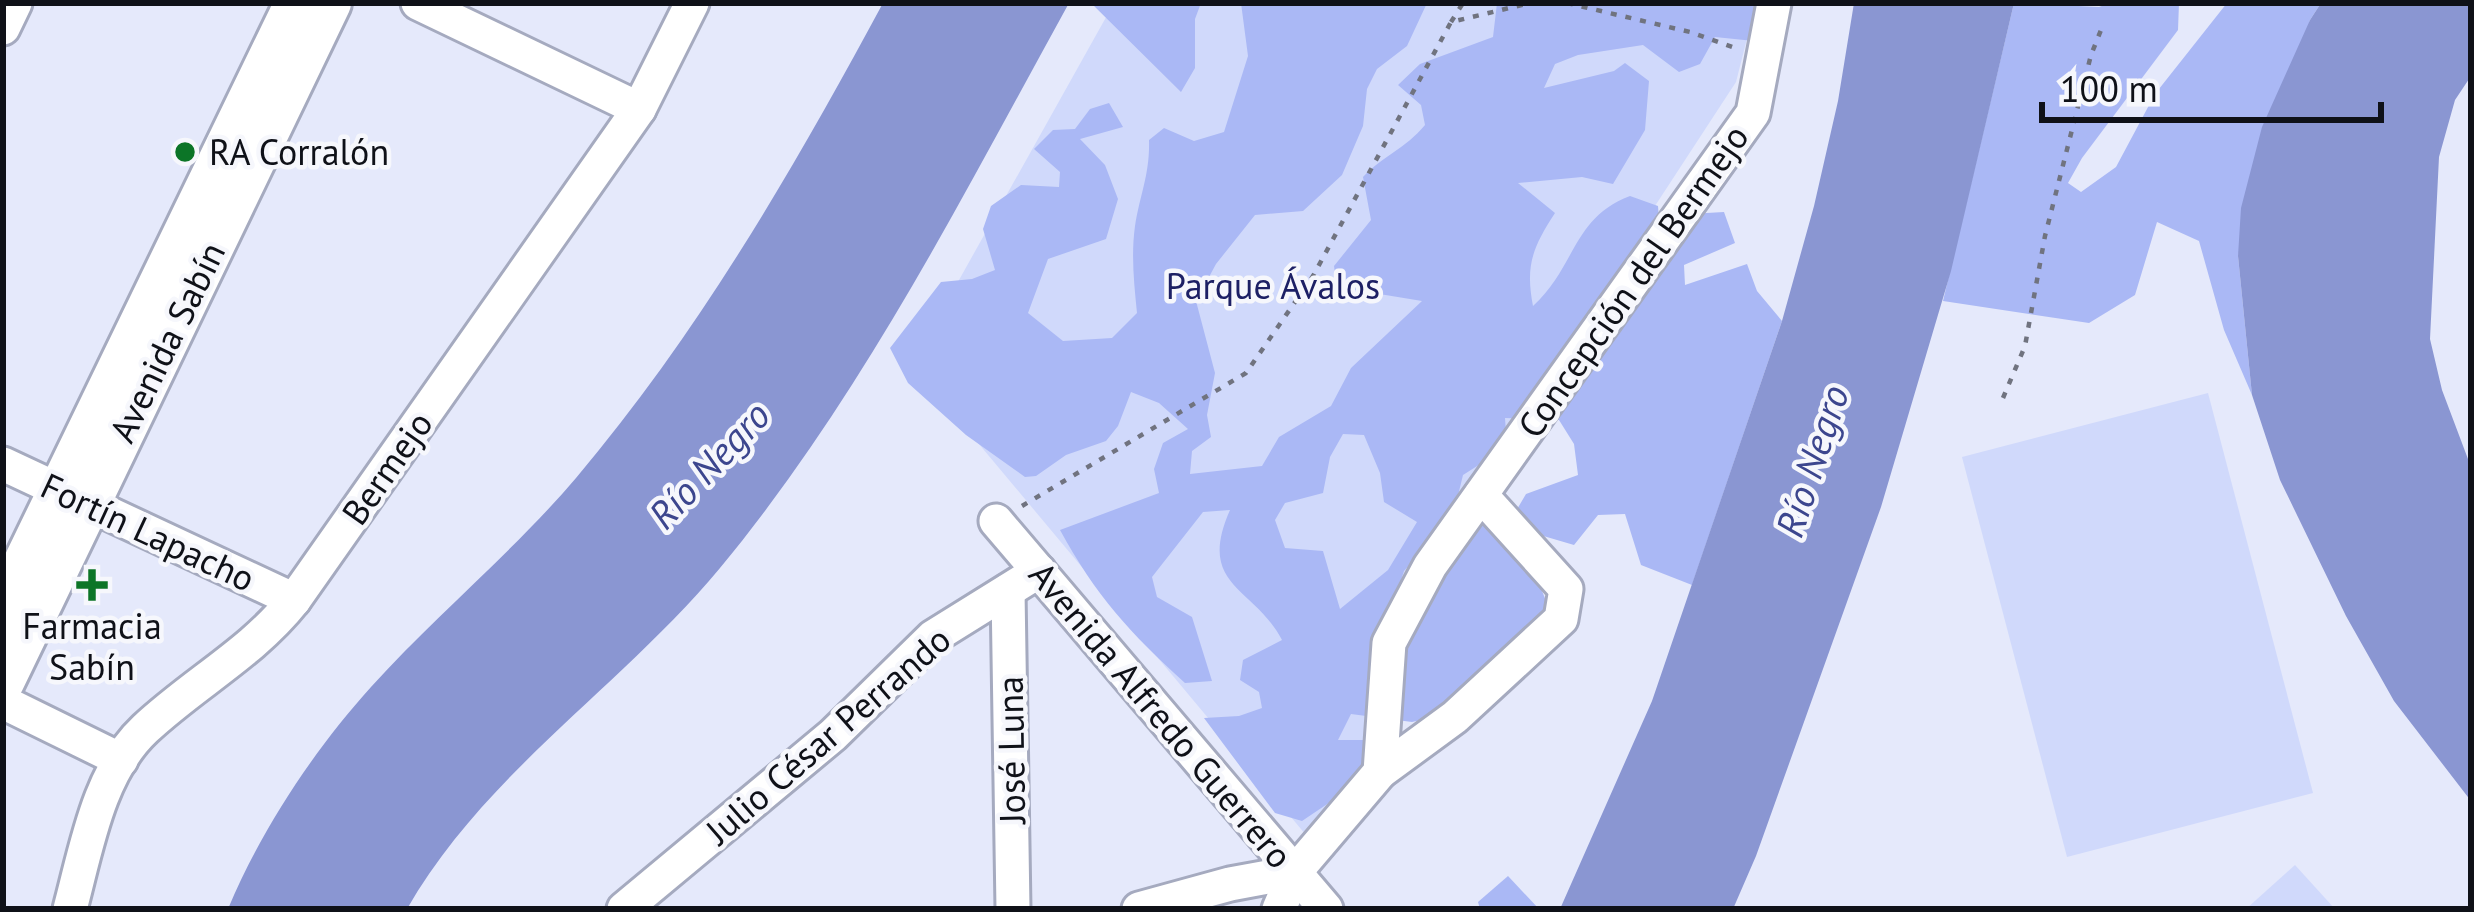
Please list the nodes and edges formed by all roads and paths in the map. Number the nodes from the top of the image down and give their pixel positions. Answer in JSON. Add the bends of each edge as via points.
{"nodes":[{"id":1,"x":15,"y":3,"type":"edge"},
{"id":2,"x":296,"y":3,"type":"edge"},
{"id":3,"x":330,"y":3,"type":"edge"},
{"id":4,"x":418,"y":3,"type":"edge"},
{"id":5,"x":692,"y":3,"type":"edge"},
{"id":6,"x":1463,"y":3,"type":"edge"},
{"id":7,"x":1530,"y":3,"type":"edge"},
{"id":8,"x":1567,"y":3,"type":"edge"},
{"id":9,"x":1774,"y":3,"type":"edge"},
{"id":10,"x":1800,"y":3,"type":"edge"},
{"id":11,"x":1451,"y":22,"type":"junction"},
{"id":12,"x":3,"y":28,"type":"edge"},
{"id":13,"x":2101,"y":30,"type":"dead end"},
{"id":14,"x":1766,"y":58,"type":"junction"},
{"id":15,"x":640,"y":109,"type":"junction"},
{"id":16,"x":2002,"y":398,"type":"dead end"},
{"id":17,"x":3,"y":464,"type":"edge"},
{"id":18,"x":1481,"y":495,"type":"junction"},
{"id":19,"x":74,"y":496,"type":"junction"},
{"id":20,"x":997,"y":521,"type":"joint"},
{"id":21,"x":1039,"y":572,"type":"junction"},
{"id":22,"x":1008,"y":591,"type":"junction"},
{"id":23,"x":293,"y":600,"type":"junction"},
{"id":24,"x":3,"y":607,"type":"edge"},
{"id":25,"x":3,"y":682,"type":"edge"},
{"id":26,"x":3,"y":702,"type":"edge"},
{"id":27,"x":121,"y":760,"type":"junction"},
{"id":28,"x":1380,"y":772,"type":"junction"},
{"id":29,"x":1295,"y":872,"type":"junction"},
{"id":30,"x":70,"y":909,"type":"edge"},
{"id":31,"x":624,"y":909,"type":"edge"},
{"id":32,"x":1013,"y":909,"type":"edge"},
{"id":33,"x":1139,"y":909,"type":"edge"},
{"id":34,"x":1279,"y":909,"type":"edge"},
{"id":35,"x":1326,"y":909,"type":"edge"}],
"edges":[{"from":1,"to":12,"type":"street"},
{"from":2,"to":19,"type":"main road","name":"Avenida Sabín"},
{"from":3,"to":19,"type":"main road","name":"Avenida Sabín"},
{"from":4,"to":15,"type":"street"},
{"from":5,"to":15,"type":"street","name":"Bermejo"},
{"from":6,"to":11,"type":"path"},
{"from":7,"to":11,"type":"path"},
{"from":8,"to":14,"type":"path"},
{"from":9,"to":14,"type":"street","name":"Concepción del Bermejo"},
{"from":10,"to":14,"type":"street","name":"Concepción del Bermejo"},
{"from":11,"to":20,"type":"path","via":[[1313,276],[1246,373]]},
{"from":13,"to":16,"type":"path","via":[[2044,236],[2025,346]]},
{"from":14,"to":18,"type":"street","name":"Concepción del Bermejo","via":[[1753,113]]},
{"from":15,"to":23,"type":"street","name":"Bermejo"},
{"from":17,"to":19,"type":"street","name":"Fortín Lapacho"},
{"from":18,"to":28,"type":"street","name":"Concepción del Bermejo","via":[[1430,566],[1389,644]]},
{"from":18,"to":28,"type":"street","via":[[1566,589],[1561,619],[1455,717]]},
{"from":19,"to":23,"type":"street","name":"Fortín Lapacho"},
{"from":19,"to":24,"type":"main road","name":"Avenida Sabín"},
{"from":19,"to":25,"type":"main road","name":"Avenida Sabín"},
{"from":20,"to":21,"type":"street","name":"Avenida Alfredo Guerrero"},
{"from":21,"to":22,"type":"street","name":"Julio César Perrando"},
{"from":21,"to":29,"type":"street","name":"Avenida Alfredo Guerrero"},
{"from":22,"to":31,"type":"street","name":"Julio César Perrando","via":[[933,637],[833,735]]},
{"from":22,"to":32,"type":"street","name":"José Luna"},
{"from":23,"to":27,"type":"street","name":"Bermejo","via":[[267,634],[143,731]]},
{"from":26,"to":27,"type":"street"},
{"from":27,"to":30,"type":"street","name":"Bermejo"},
{"from":28,"to":29,"type":"street"},
{"from":29,"to":33,"type":"street"},
{"from":29,"to":34,"type":"street"},
{"from":29,"to":35,"type":"street","name":"Avenida Alfredo Guerrero"}]}
